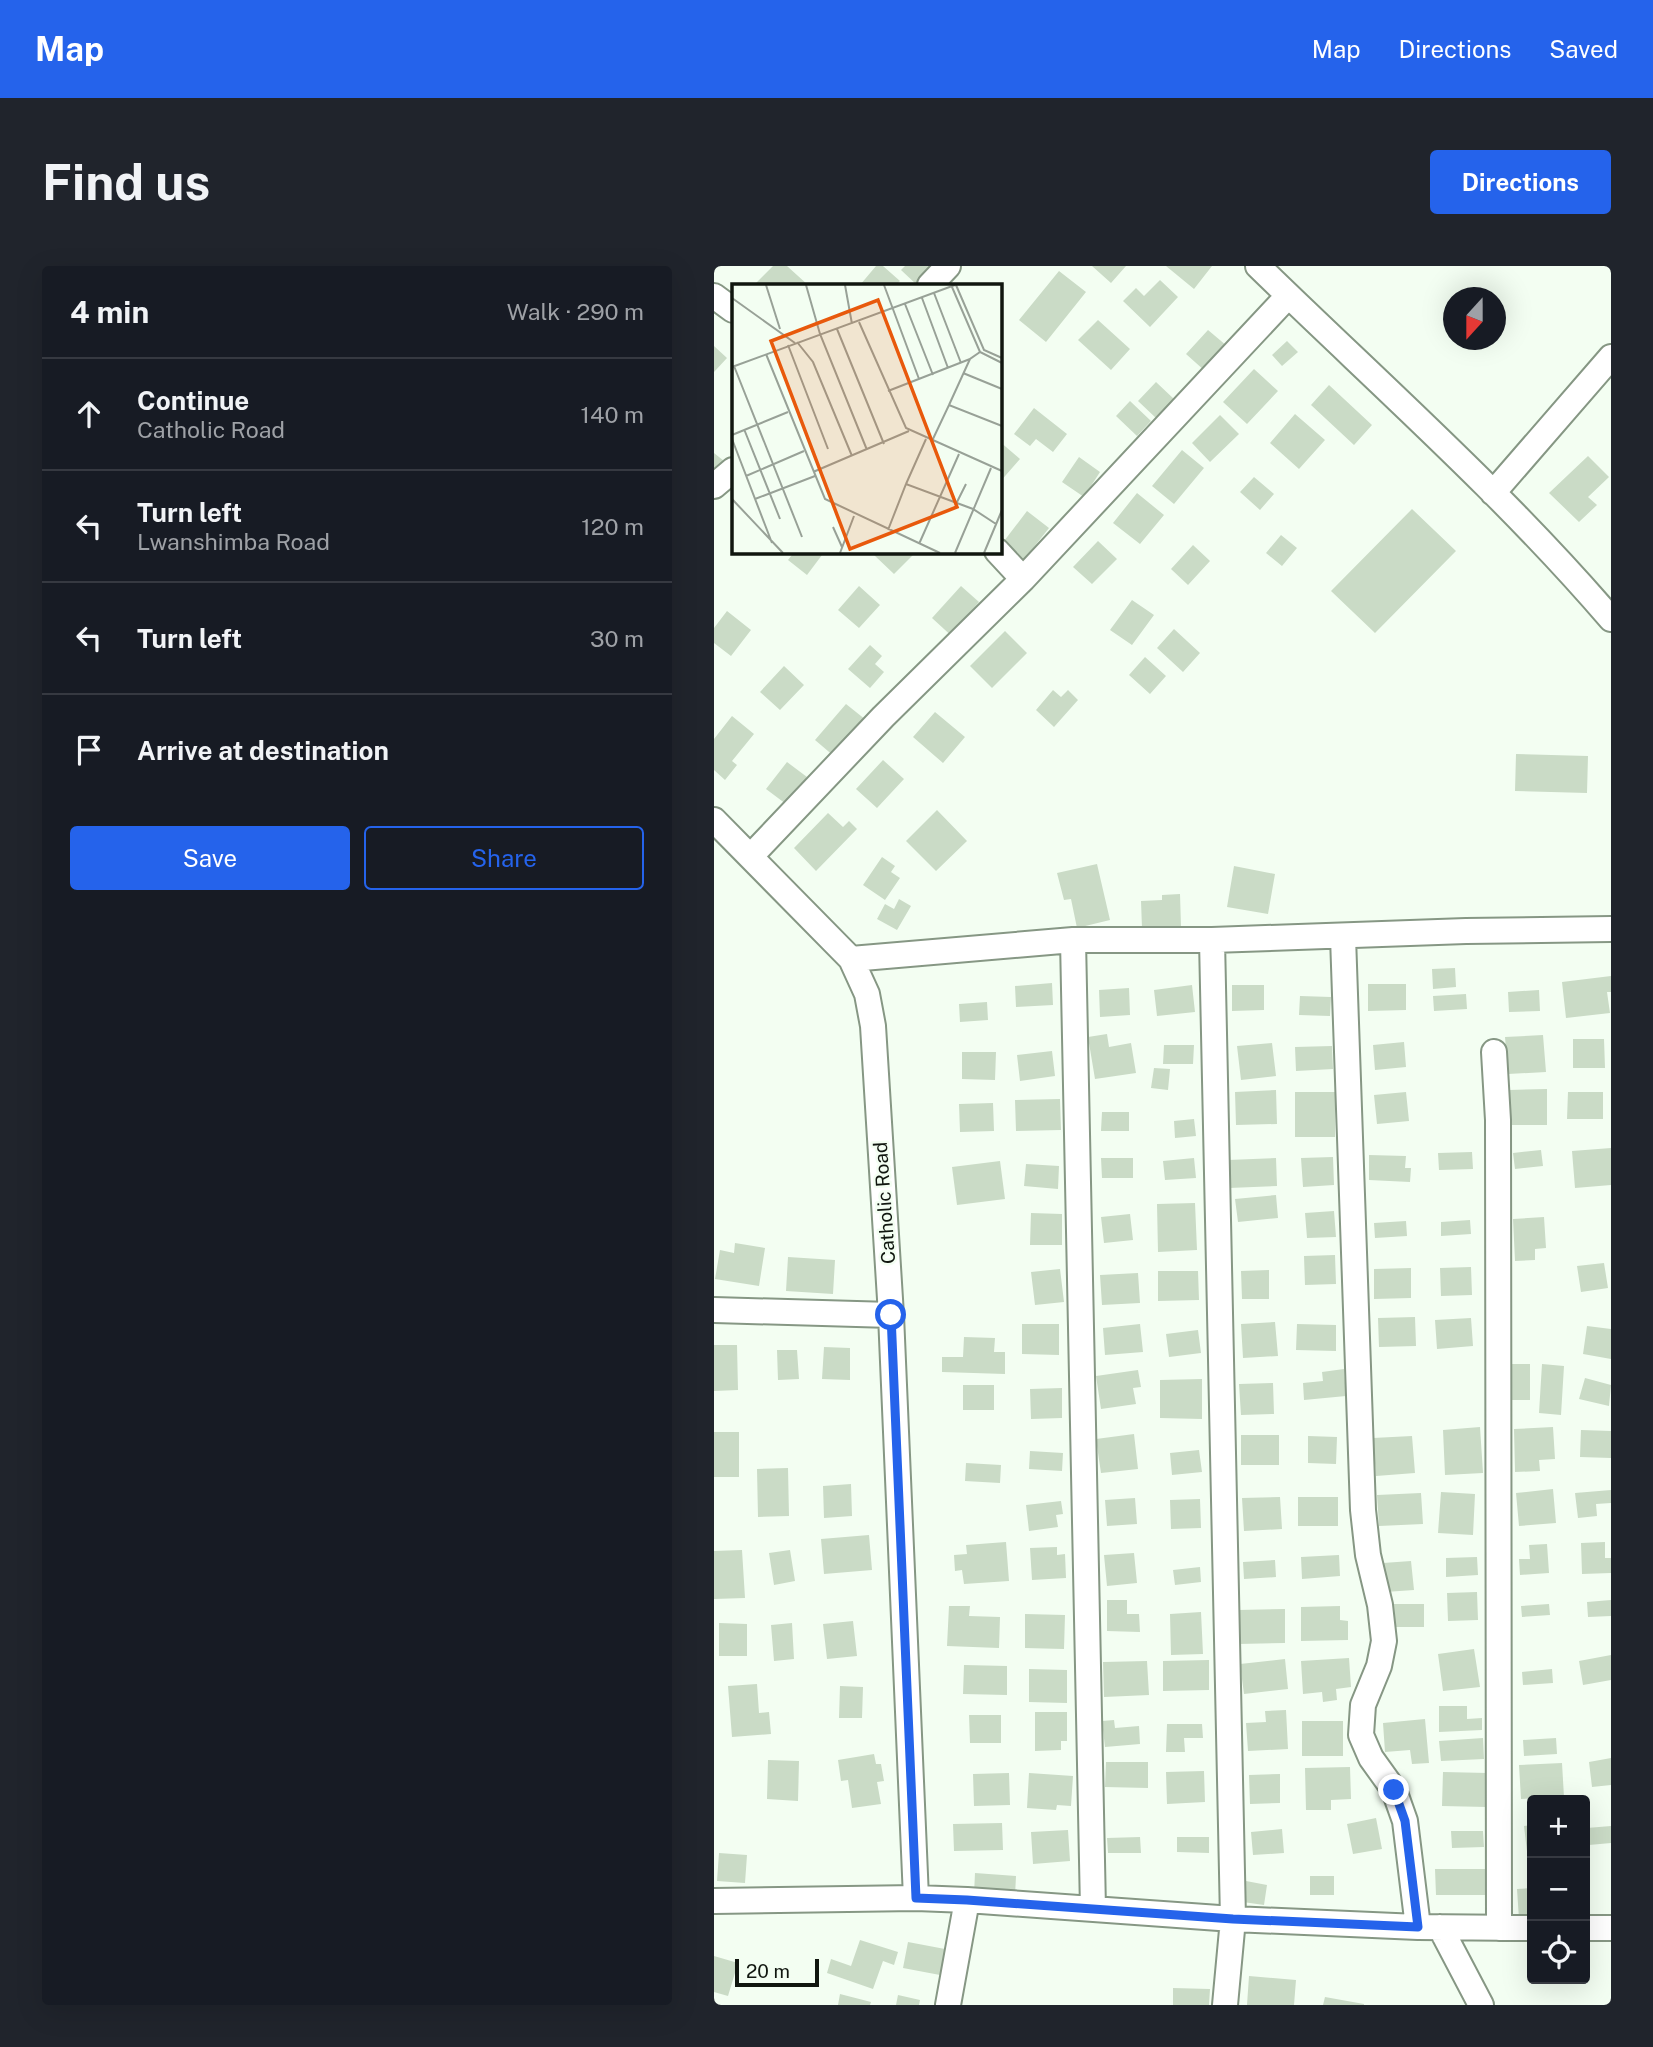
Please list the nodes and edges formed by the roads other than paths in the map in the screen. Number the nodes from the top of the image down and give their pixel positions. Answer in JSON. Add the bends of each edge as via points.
{"nodes":[{"id":1,"x":948,"y":266,"type":"edge"},
{"id":2,"x":1258,"y":266,"type":"edge"},
{"id":3,"x":931,"y":284,"type":"edge"},
{"id":4,"x":714,"y":296,"type":"edge"},
{"id":5,"x":1288,"y":296,"type":"junction"},
{"id":6,"x":732,"y":309,"type":"edge"},
{"id":7,"x":1611,"y":357,"type":"edge"},
{"id":8,"x":732,"y":471,"type":"edge"},
{"id":9,"x":714,"y":486,"type":"edge"},
{"id":10,"x":1493,"y":493,"type":"junction"},
{"id":11,"x":999,"y":553,"type":"edge"},
{"id":12,"x":1023,"y":579,"type":"junction"},
{"id":13,"x":1611,"y":620,"type":"edge"},
{"id":14,"x":714,"y":821,"type":"edge"},
{"id":15,"x":751,"y":856,"type":"junction"},
{"id":16,"x":1611,"y":929,"type":"edge"},
{"id":17,"x":1343,"y":937,"type":"junction"},
{"id":18,"x":1073,"y":940,"type":"junction"},
{"id":19,"x":1212,"y":940,"type":"junction"},
{"id":20,"x":851,"y":959,"type":"junction"},
{"id":21,"x":1494,"y":1052,"type":"dead end"},
{"id":22,"x":714,"y":1310,"type":"edge"},
{"id":23,"x":891,"y":1315,"type":"junction"},
{"id":24,"x":916,"y":1898,"type":"junction"},
{"id":25,"x":967,"y":1900,"type":"junction"},
{"id":26,"x":714,"y":1901,"type":"edge"},
{"id":27,"x":1093,"y":1909,"type":"junction"},
{"id":28,"x":1233,"y":1919,"type":"junction"},
{"id":29,"x":1429,"y":1927,"type":"junction"},
{"id":30,"x":1499,"y":1928,"type":"junction"},
{"id":31,"x":1527,"y":1928,"type":"edge"},
{"id":32,"x":1590,"y":1928,"type":"edge"},
{"id":33,"x":1611,"y":1928,"type":"edge"},
{"id":34,"x":948,"y":2005,"type":"edge"},
{"id":35,"x":1225,"y":2005,"type":"edge"},
{"id":36,"x":1481,"y":2005,"type":"edge"}],
"edges":[{"from":1,"to":3,"type":"street"},
{"from":2,"to":5,"type":"street"},
{"from":4,"to":6,"type":"street"},
{"from":5,"to":10,"type":"street"},
{"from":5,"to":12,"type":"street"},
{"from":7,"to":10,"type":"street"},
{"from":8,"to":9,"type":"street"},
{"from":10,"to":13,"type":"street"},
{"from":11,"to":12,"type":"street"},
{"from":12,"to":15,"type":"street","via":[[883,716]]},
{"from":14,"to":15,"type":"street","name":"Catholic Road"},
{"from":15,"to":20,"type":"street","name":"Catholic Road"},
{"from":16,"to":17,"type":"street"},
{"from":17,"to":19,"type":"street"},
{"from":17,"to":29,"type":"street","via":[[1363,1510],[1384,1641],[1363,1705],[1362,1735],[1371,1758],[1394,1790],[1405,1821]]},
{"from":18,"to":19,"type":"street"},
{"from":18,"to":20,"type":"street"},
{"from":18,"to":27,"type":"street"},
{"from":19,"to":28,"type":"street"},
{"from":20,"to":23,"type":"street","name":"Catholic Road","via":[[867,994],[873,1026]]},
{"from":21,"to":30,"type":"street","via":[[1498,1120]]},
{"from":22,"to":23,"type":"street"},
{"from":23,"to":24,"type":"street","name":"Catholic Road"},
{"from":24,"to":25,"type":"street"},
{"from":24,"to":26,"type":"street"},
{"from":25,"to":27,"type":"street"},
{"from":25,"to":34,"type":"street"},
{"from":27,"to":28,"type":"street"},
{"from":28,"to":29,"type":"street"},
{"from":28,"to":35,"type":"street"},
{"from":29,"to":30,"type":"street"},
{"from":29,"to":36,"type":"street"},
{"from":30,"to":31,"type":"street"},
{"from":32,"to":33,"type":"street"}]}
